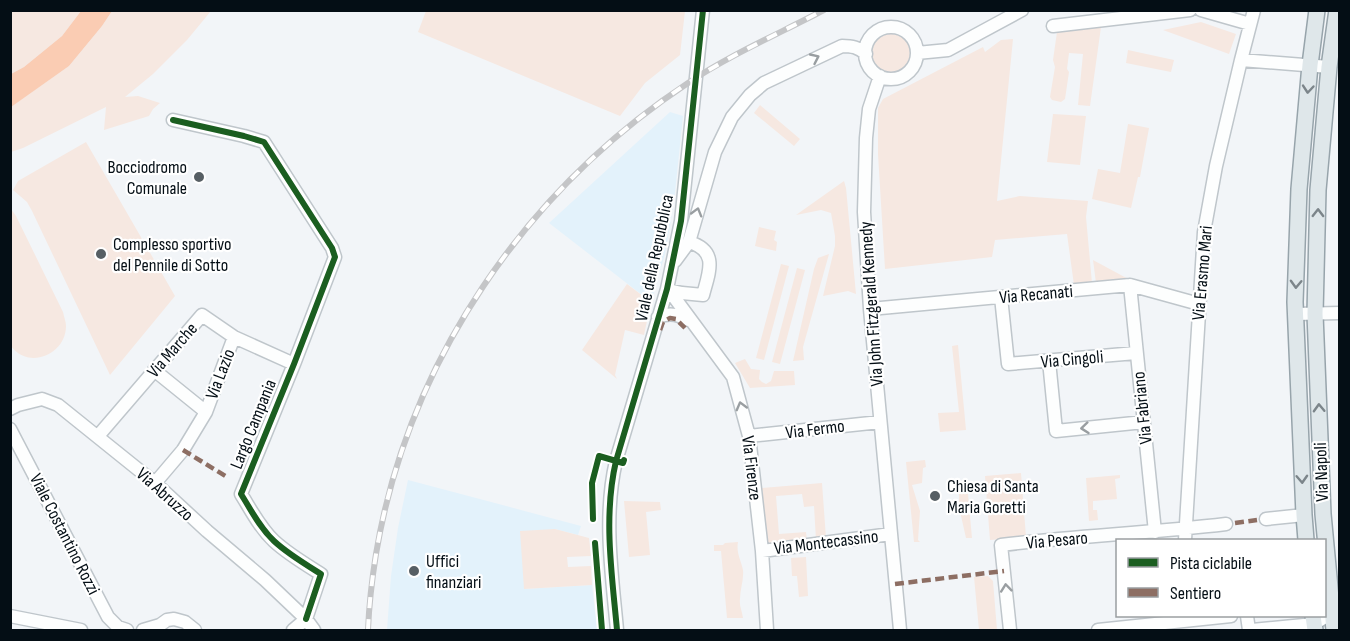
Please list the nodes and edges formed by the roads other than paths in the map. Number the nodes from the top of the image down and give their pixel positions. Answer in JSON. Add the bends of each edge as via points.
{"nodes":[{"id":1,"x":704,"y":10,"type":"edge"},
{"id":2,"x":1022,"y":10,"type":"edge"},
{"id":3,"x":1190,"y":10,"type":"edge"},
{"id":4,"x":1201,"y":10,"type":"edge"},
{"id":5,"x":1254,"y":10,"type":"edge"},
{"id":6,"x":1317,"y":10,"type":"edge"},
{"id":7,"x":1337,"y":10,"type":"edge"},
{"id":8,"x":1250,"y":24,"type":"junction"},
{"id":9,"x":1053,"y":26,"type":"dead end"},
{"id":10,"x":917,"y":53,"type":"junction"},
{"id":11,"x":866,"y":54,"type":"junction"},
{"id":12,"x":1240,"y":60,"type":"junction"},
{"id":13,"x":1310,"y":65,"type":"junction"},
{"id":14,"x":1329,"y":67,"type":"junction"},
{"id":15,"x":880,"y":76,"type":"junction"},
{"id":16,"x":173,"y":120,"type":"dead end"},
{"id":17,"x":689,"y":242,"type":"junction"},
{"id":18,"x":672,"y":264,"type":"junction"},
{"id":19,"x":1130,"y":285,"type":"junction"},
{"id":20,"x":667,"y":289,"type":"junction"},
{"id":21,"x":703,"y":295,"type":"junction"},
{"id":22,"x":1001,"y":297,"type":"junction"},
{"id":23,"x":1199,"y":304,"type":"junction"},
{"id":24,"x":689,"y":307,"type":"dead end"},
{"id":25,"x":870,"y":309,"type":"junction"},
{"id":26,"x":1340,"y":313,"type":"edge"},
{"id":27,"x":1295,"y":314,"type":"junction"},
{"id":28,"x":1315,"y":314,"type":"junction"},
{"id":29,"x":658,"y":317,"type":"junction"},
{"id":30,"x":691,"y":321,"type":"junction"},
{"id":31,"x":234,"y":337,"type":"junction"},
{"id":32,"x":1136,"y":353,"type":"junction"},
{"id":33,"x":1049,"y":361,"type":"junction"},
{"id":34,"x":294,"y":364,"type":"junction"},
{"id":35,"x":154,"y":370,"type":"junction"},
{"id":36,"x":10,"y":409,"type":"edge"},
{"id":37,"x":206,"y":411,"type":"junction"},
{"id":38,"x":880,"y":422,"type":"junction"},
{"id":39,"x":1143,"y":422,"type":"junction"},
{"id":40,"x":10,"y":429,"type":"edge"},
{"id":41,"x":98,"y":436,"type":"junction"},
{"id":42,"x":749,"y":436,"type":"junction"},
{"id":43,"x":155,"y":483,"type":"junction"},
{"id":44,"x":1304,"y":515,"type":"junction"},
{"id":45,"x":1266,"y":519,"type":"dead end"},
{"id":46,"x":1226,"y":524,"type":"dead end"},
{"id":47,"x":1155,"y":532,"type":"junction"},
{"id":48,"x":891,"y":534,"type":"junction"},
{"id":49,"x":1185,"y":535,"type":"edge"},
{"id":50,"x":1306,"y":539,"type":"edge"},
{"id":51,"x":1325,"y":539,"type":"edge"},
{"id":52,"x":1326,"y":546,"type":"edge"},
{"id":53,"x":762,"y":551,"type":"junction"},
{"id":54,"x":1332,"y":612,"type":"edge"},
{"id":55,"x":10,"y":616,"type":"edge"},
{"id":56,"x":1215,"y":617,"type":"edge"},
{"id":57,"x":306,"y":619,"type":"junction"},
{"id":58,"x":1176,"y":622,"type":"edge"},
{"id":59,"x":1314,"y":623,"type":"edge"},
{"id":60,"x":158,"y":628,"type":"edge"},
{"id":61,"x":193,"y":629,"type":"edge"},
{"id":62,"x":81,"y":630,"type":"edge"},
{"id":63,"x":127,"y":630,"type":"edge"},
{"id":64,"x":143,"y":630,"type":"edge"},
{"id":65,"x":293,"y":630,"type":"edge"},
{"id":66,"x":315,"y":630,"type":"edge"},
{"id":67,"x":617,"y":630,"type":"edge"},
{"id":68,"x":767,"y":630,"type":"edge"},
{"id":69,"x":900,"y":630,"type":"edge"},
{"id":70,"x":1010,"y":630,"type":"edge"},
{"id":71,"x":1098,"y":630,"type":"edge"},
{"id":72,"x":1250,"y":630,"type":"edge"},
{"id":73,"x":1334,"y":630,"type":"edge"}],
"edges":[{"from":1,"to":18,"type":"street","name":"Viale della Repubblica","via":[[681,221]]},
{"from":2,"to":10,"type":"street","via":[[948,50]]},
{"from":3,"to":9,"type":"street"},
{"from":4,"to":8,"type":"street"},
{"from":5,"to":8,"type":"street","name":"Via Erasmo Mari"},
{"from":6,"to":13,"type":"main road","name":"Via Napoli"},
{"from":7,"to":14,"type":"main road","name":"Via Napoli"},
{"from":8,"to":12,"type":"street","name":"Via Erasmo Mari"},
{"from":10,"to":11,"type":"street","via":[[913,38],[894,27],[874,34]]},
{"from":10,"to":15,"type":"street","via":[[913,67],[902,76]]},
{"from":11,"to":15,"type":"street","via":[[868,63]]},
{"from":17,"to":11,"type":"street","one_way":true,"via":[[714,152],[732,117],[750,95],[764,82],[842,46],[860,48]]},
{"from":12,"to":13,"type":"street"},
{"from":12,"to":23,"type":"street","name":"Via Erasmo Mari","via":[[1204,232]]},
{"from":13,"to":14,"type":"street"},
{"from":13,"to":27,"type":"main road","name":"Via Napoli","one_way":true,"via":[[1299,189]]},
{"from":28,"to":14,"type":"main road","name":"Via Napoli","one_way":true,"via":[[1318,190]]},
{"from":15,"to":25,"type":"street","name":"Via John Fitzgerald Kennedy","via":[[869,110],[866,138],[864,212]]},
{"from":16,"to":34,"type":"street","name":"Largo Campania","via":[[264,142],[330,243],[335,257]]},
{"from":17,"to":18,"type":"street"},
{"from":17,"to":21,"type":"street","via":[[704,248],[708,256],[710,272]]},
{"from":18,"to":20,"type":"street","name":"Viale della Repubblica"},
{"from":19,"to":22,"type":"street","name":"Via Recanati"},
{"from":19,"to":23,"type":"street","name":"Via Recanati"},
{"from":19,"to":32,"type":"street","name":"Via Fabriano"},
{"from":20,"to":21,"type":"street"},
{"from":20,"to":29,"type":"street","name":"Viale della Repubblica"},
{"from":20,"to":30,"type":"street","name":"Via Firenze"},
{"from":21,"to":24,"type":"street"},
{"from":22,"to":25,"type":"street","name":"Via Recanati"},
{"from":22,"to":33,"type":"street","name":"Via Cingoli","via":[[1008,364]]},
{"from":23,"to":49,"type":"street","name":"Via Erasmo Mari"},
{"from":25,"to":38,"type":"street","name":"Via John Fitzgerald Kennedy"},
{"from":26,"to":28,"type":"street"},
{"from":27,"to":28,"type":"street"},
{"from":27,"to":44,"type":"main road","name":"Via Napoli","one_way":true},
{"from":51,"to":28,"type":"main road","name":"Via Napoli","one_way":true},
{"from":29,"to":30,"type":"street","via":[[674,314]]},
{"from":29,"to":67,"type":"street","name":"Viale della Repubblica","via":[[610,489],[609,538]]},
{"from":42,"to":30,"type":"street","name":"Via Firenze","one_way":true,"via":[[733,377]]},
{"from":31,"to":34,"type":"street","name":"Via Marche"},
{"from":31,"to":35,"type":"street","name":"Via Marche","via":[[202,315]]},
{"from":31,"to":37,"type":"street","name":"Via Lazio"},
{"from":32,"to":33,"type":"street","name":"Via Cingoli"},
{"from":32,"to":39,"type":"street","name":"Via Fabriano"},
{"from":39,"to":33,"type":"street","one_way":true,"via":[[1056,430]]},
{"from":34,"to":57,"type":"street","name":"Largo Campania","via":[[241,494],[272,540],[321,574]]},
{"from":35,"to":37,"type":"street","name":"Via Lazio"},
{"from":35,"to":41,"type":"street","name":"Via Marche"},
{"from":36,"to":41,"type":"street","name":"Via Abruzzo","via":[[42,399],[58,405]]},
{"from":37,"to":43,"type":"street","name":"Via Lazio","via":[[183,450]]},
{"from":38,"to":42,"type":"street","name":"Via Fermo"},
{"from":38,"to":48,"type":"street","name":"Via John Fitzgerald Kennedy"},
{"from":39,"to":47,"type":"street","name":"Via Fabriano"},
{"from":40,"to":63,"type":"street","name":"Viale Costantino Rozzi","via":[[108,617]]},
{"from":41,"to":43,"type":"street","name":"Via Abruzzo"},
{"from":42,"to":53,"type":"street","name":"Via Firenze"},
{"from":43,"to":57,"type":"street","name":"Via Abruzzo"},
{"from":44,"to":45,"type":"street"},
{"from":44,"to":50,"type":"main road","name":"Via Napoli"},
{"from":46,"to":49,"type":"street","name":"Via Pesaro"},
{"from":47,"to":49,"type":"street","name":"Via Pesaro"},
{"from":70,"to":47,"type":"street","name":"Via Pesaro","one_way":true,"via":[[1001,545]]},
{"from":48,"to":53,"type":"street","name":"Via Montecassino"},
{"from":48,"to":69,"type":"street","name":"Via John Fitzgerald Kennedy"},
{"from":54,"to":52,"type":"main road","name":"Via Napoli","one_way":true},
{"from":53,"to":68,"type":"street","name":"Via Firenze"},
{"from":54,"to":73,"type":"main road","name":"Via Napoli"},
{"from":55,"to":62,"type":"street"},
{"from":56,"to":58,"type":"street"},
{"from":57,"to":65,"type":"street"},
{"from":57,"to":66,"type":"street","name":"Via Abruzzo"},
{"from":58,"to":71,"type":"street"},
{"from":59,"to":72,"type":"street"},
{"from":60,"to":61,"type":"street","via":[[174,619]]},
{"from":60,"to":64,"type":"street"}]}
